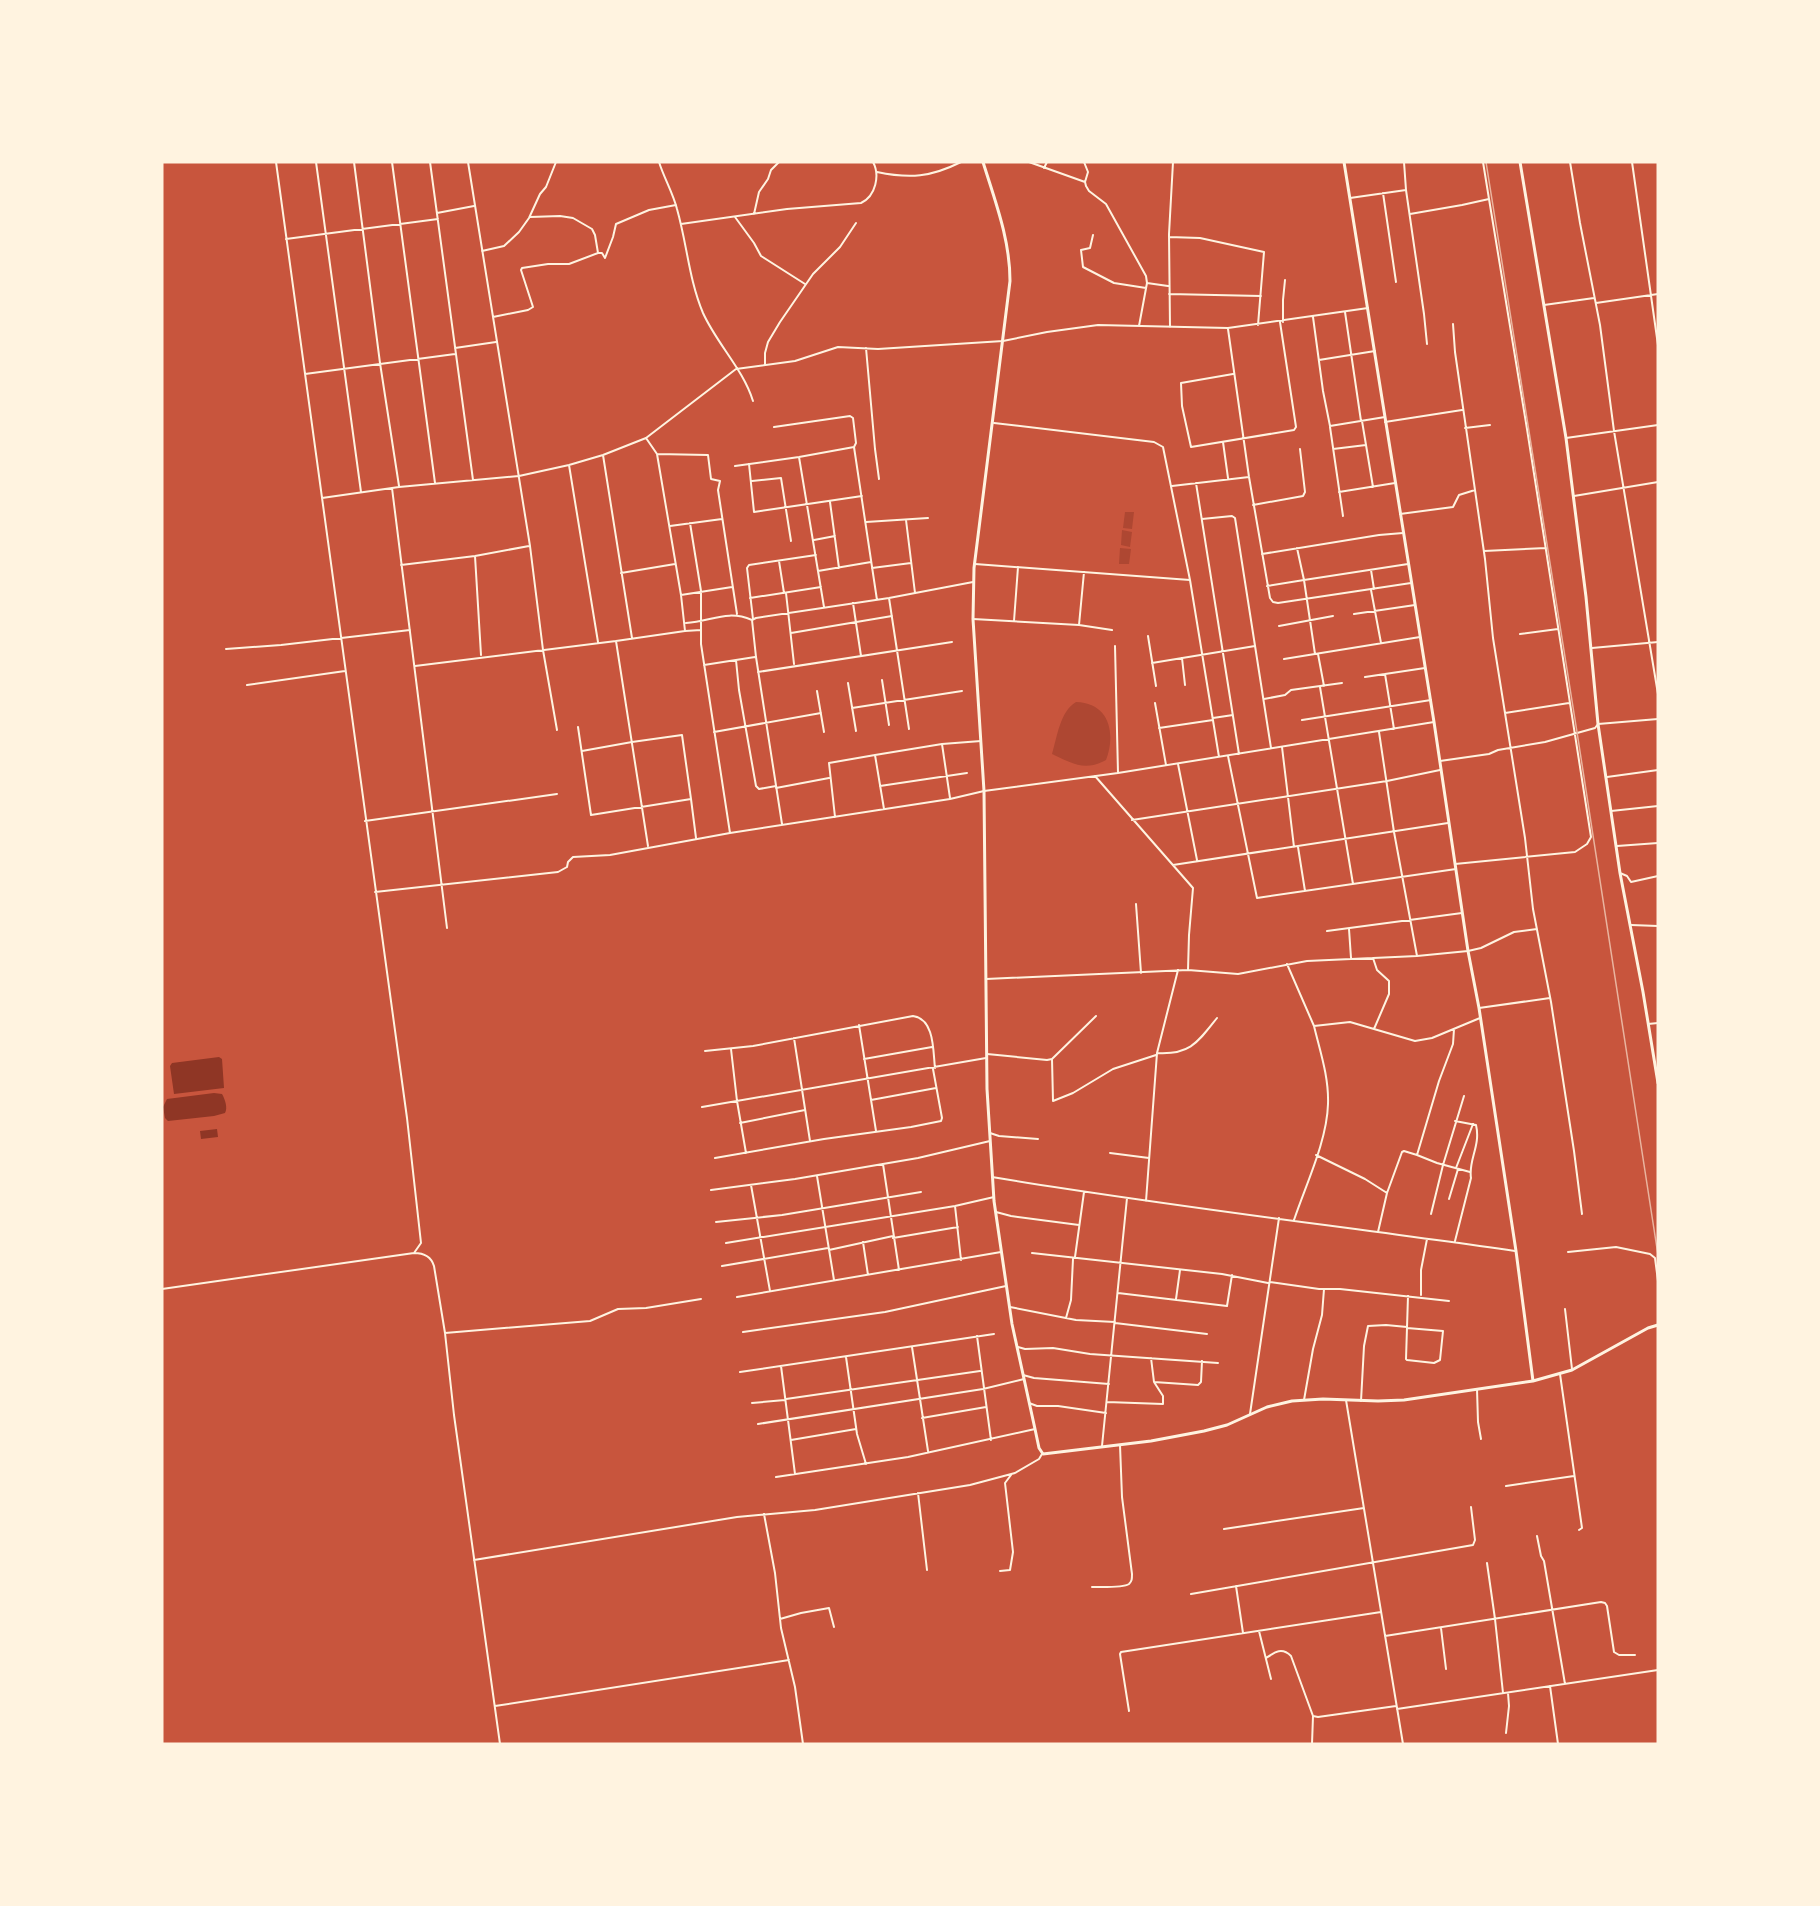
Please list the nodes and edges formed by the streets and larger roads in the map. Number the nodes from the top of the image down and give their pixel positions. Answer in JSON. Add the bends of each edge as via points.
{"nodes":[{"id":1,"x":276,"y":162,"type":"edge"},
{"id":2,"x":316,"y":162,"type":"edge"},
{"id":3,"x":354,"y":162,"type":"edge"},
{"id":4,"x":392,"y":162,"type":"edge"},
{"id":5,"x":430,"y":162,"type":"edge"},
{"id":6,"x":468,"y":162,"type":"edge"},
{"id":7,"x":556,"y":162,"type":"edge"},
{"id":8,"x":659,"y":162,"type":"edge"},
{"id":9,"x":779,"y":162,"type":"edge"},
{"id":10,"x":873,"y":162,"type":"edge"},
{"id":11,"x":961,"y":162,"type":"edge"},
{"id":12,"x":983,"y":162,"type":"edge"},
{"id":13,"x":1029,"y":162,"type":"edge"},
{"id":14,"x":1047,"y":162,"type":"edge"},
{"id":15,"x":1084,"y":162,"type":"edge"},
{"id":16,"x":1173,"y":162,"type":"edge"},
{"id":17,"x":1344,"y":162,"type":"edge"},
{"id":18,"x":1404,"y":162,"type":"edge"},
{"id":19,"x":1483,"y":162,"type":"edge"},
{"id":20,"x":1520,"y":162,"type":"edge"},
{"id":21,"x":1570,"y":162,"type":"edge"},
{"id":22,"x":1632,"y":162,"type":"edge"},
{"id":23,"x":1044,"y":168,"type":"junction"},
{"id":24,"x":877,"y":172,"type":"junction"},
{"id":25,"x":1085,"y":182,"type":"junction"},
{"id":26,"x":1406,"y":189,"type":"junction"},
{"id":27,"x":1383,"y":193,"type":"junction"},
{"id":28,"x":1350,"y":198,"type":"junction"},
{"id":29,"x":1489,"y":199,"type":"junction"},
{"id":30,"x":676,"y":205,"type":"junction"},
{"id":31,"x":474,"y":206,"type":"junction"},
{"id":32,"x":437,"y":213,"type":"junction"},
{"id":33,"x":754,"y":214,"type":"junction"},
{"id":34,"x":1410,"y":214,"type":"junction"},
{"id":35,"x":530,"y":217,"type":"junction"},
{"id":36,"x":735,"y":217,"type":"junction"},
{"id":37,"x":438,"y":219,"type":"junction"},
{"id":38,"x":856,"y":223,"type":"dead end"},
{"id":39,"x":400,"y":224,"type":"junction"},
{"id":40,"x":681,"y":224,"type":"junction"},
{"id":41,"x":363,"y":229,"type":"junction"},
{"id":42,"x":326,"y":234,"type":"junction"},
{"id":43,"x":1093,"y":236,"type":"dead end"},
{"id":44,"x":1169,"y":237,"type":"junction"},
{"id":45,"x":286,"y":239,"type":"junction"},
{"id":46,"x":482,"y":251,"type":"junction"},
{"id":47,"x":597,"y":253,"type":"junction"},
{"id":48,"x":1285,"y":280,"type":"dead end"},
{"id":49,"x":1396,"y":282,"type":"dead end"},
{"id":50,"x":1147,"y":283,"type":"junction"},
{"id":51,"x":806,"y":284,"type":"junction"},
{"id":52,"x":1169,"y":286,"type":"junction"},
{"id":53,"x":1146,"y":288,"type":"junction"},
{"id":54,"x":1169,"y":294,"type":"junction"},
{"id":55,"x":1658,"y":294,"type":"edge"},
{"id":56,"x":1651,"y":295,"type":"junction"},
{"id":57,"x":1262,"y":296,"type":"junction"},
{"id":58,"x":1594,"y":298,"type":"junction"},
{"id":59,"x":1596,"y":303,"type":"junction"},
{"id":60,"x":1544,"y":305,"type":"junction"},
{"id":61,"x":1368,"y":308,"type":"junction"},
{"id":62,"x":1345,"y":312,"type":"junction"},
{"id":63,"x":493,"y":317,"type":"junction"},
{"id":64,"x":1313,"y":317,"type":"junction"},
{"id":65,"x":1282,"y":322,"type":"junction"},
{"id":66,"x":1454,"y":324,"type":"dead end"},
{"id":67,"x":1258,"y":325,"type":"junction"},
{"id":68,"x":1139,"y":326,"type":"junction"},
{"id":69,"x":1170,"y":327,"type":"junction"},
{"id":70,"x":1228,"y":328,"type":"junction"},
{"id":71,"x":1003,"y":340,"type":"junction"},
{"id":72,"x":497,"y":342,"type":"junction"},
{"id":73,"x":1427,"y":344,"type":"dead end"},
{"id":74,"x":1658,"y":345,"type":"edge"},
{"id":75,"x":455,"y":348,"type":"junction"},
{"id":76,"x":866,"y":348,"type":"junction"},
{"id":77,"x":1375,"y":351,"type":"junction"},
{"id":78,"x":455,"y":354,"type":"junction"},
{"id":79,"x":1351,"y":354,"type":"junction"},
{"id":80,"x":418,"y":359,"type":"junction"},
{"id":81,"x":1319,"y":360,"type":"junction"},
{"id":82,"x":380,"y":363,"type":"junction"},
{"id":83,"x":765,"y":364,"type":"junction"},
{"id":84,"x":344,"y":369,"type":"junction"},
{"id":85,"x":736,"y":369,"type":"junction"},
{"id":86,"x":1233,"y":374,"type":"junction"},
{"id":87,"x":305,"y":375,"type":"junction"},
{"id":88,"x":753,"y":401,"type":"dead end"},
{"id":89,"x":1462,"y":410,"type":"junction"},
{"id":90,"x":1384,"y":417,"type":"junction"},
{"id":91,"x":1361,"y":421,"type":"junction"},
{"id":92,"x":1385,"y":422,"type":"junction"},
{"id":93,"x":994,"y":423,"type":"junction"},
{"id":94,"x":1490,"y":425,"type":"dead end"},
{"id":95,"x":1658,"y":425,"type":"edge"},
{"id":96,"x":1330,"y":426,"type":"junction"},
{"id":97,"x":774,"y":427,"type":"dead end"},
{"id":98,"x":1465,"y":428,"type":"junction"},
{"id":99,"x":1614,"y":431,"type":"junction"},
{"id":100,"x":645,"y":438,"type":"junction"},
{"id":101,"x":1566,"y":438,"type":"junction"},
{"id":102,"x":1243,"y":439,"type":"junction"},
{"id":103,"x":1223,"y":442,"type":"junction"},
{"id":104,"x":1366,"y":444,"type":"junction"},
{"id":105,"x":854,"y":447,"type":"junction"},
{"id":106,"x":1300,"y":449,"type":"dead end"},
{"id":107,"x":1334,"y":449,"type":"junction"},
{"id":108,"x":657,"y":454,"type":"junction"},
{"id":109,"x":603,"y":455,"type":"junction"},
{"id":110,"x":799,"y":457,"type":"junction"},
{"id":111,"x":749,"y":464,"type":"junction"},
{"id":112,"x":569,"y":465,"type":"junction"},
{"id":113,"x":735,"y":466,"type":"dead end"},
{"id":114,"x":519,"y":476,"type":"junction"},
{"id":115,"x":1249,"y":477,"type":"junction"},
{"id":116,"x":879,"y":479,"type":"dead end"},
{"id":117,"x":1228,"y":479,"type":"junction"},
{"id":118,"x":473,"y":480,"type":"junction"},
{"id":119,"x":751,"y":482,"type":"junction"},
{"id":120,"x":1658,"y":482,"type":"edge"},
{"id":121,"x":435,"y":483,"type":"junction"},
{"id":122,"x":1196,"y":483,"type":"junction"},
{"id":123,"x":1395,"y":483,"type":"junction"},
{"id":124,"x":1172,"y":486,"type":"junction"},
{"id":125,"x":1373,"y":486,"type":"junction"},
{"id":126,"x":399,"y":487,"type":"junction"},
{"id":127,"x":392,"y":488,"type":"junction"},
{"id":128,"x":1623,"y":488,"type":"junction"},
{"id":129,"x":1475,"y":490,"type":"junction"},
{"id":130,"x":361,"y":492,"type":"junction"},
{"id":131,"x":1339,"y":492,"type":"junction"},
{"id":132,"x":862,"y":496,"type":"junction"},
{"id":133,"x":1574,"y":496,"type":"junction"},
{"id":134,"x":322,"y":498,"type":"junction"},
{"id":135,"x":830,"y":502,"type":"junction"},
{"id":136,"x":1254,"y":505,"type":"junction"},
{"id":137,"x":808,"y":506,"type":"junction"},
{"id":138,"x":787,"y":508,"type":"junction"},
{"id":139,"x":1400,"y":514,"type":"junction"},
{"id":140,"x":1343,"y":516,"type":"dead end"},
{"id":141,"x":928,"y":518,"type":"dead end"},
{"id":142,"x":722,"y":519,"type":"junction"},
{"id":143,"x":1202,"y":519,"type":"junction"},
{"id":144,"x":906,"y":520,"type":"junction"},
{"id":145,"x":866,"y":522,"type":"junction"},
{"id":146,"x":690,"y":524,"type":"junction"},
{"id":147,"x":670,"y":526,"type":"junction"},
{"id":148,"x":1403,"y":533,"type":"junction"},
{"id":149,"x":835,"y":536,"type":"junction"},
{"id":150,"x":813,"y":540,"type":"junction"},
{"id":151,"x":791,"y":541,"type":"dead end"},
{"id":152,"x":530,"y":546,"type":"junction"},
{"id":153,"x":1297,"y":548,"type":"junction"},
{"id":154,"x":1546,"y":548,"type":"junction"},
{"id":155,"x":1484,"y":551,"type":"junction"},
{"id":156,"x":1262,"y":554,"type":"junction"},
{"id":157,"x":816,"y":555,"type":"junction"},
{"id":158,"x":475,"y":556,"type":"junction"},
{"id":159,"x":779,"y":561,"type":"junction"},
{"id":160,"x":871,"y":562,"type":"junction"},
{"id":161,"x":911,"y":562,"type":"junction"},
{"id":162,"x":676,"y":563,"type":"junction"},
{"id":163,"x":975,"y":564,"type":"junction"},
{"id":164,"x":1408,"y":564,"type":"junction"},
{"id":165,"x":401,"y":565,"type":"junction"},
{"id":166,"x":1018,"y":567,"type":"junction"},
{"id":167,"x":838,"y":568,"type":"junction"},
{"id":168,"x":872,"y":568,"type":"junction"},
{"id":169,"x":1371,"y":570,"type":"junction"},
{"id":170,"x":818,"y":571,"type":"junction"},
{"id":171,"x":1084,"y":572,"type":"junction"},
{"id":172,"x":621,"y":573,"type":"junction"},
{"id":173,"x":1190,"y":580,"type":"junction"},
{"id":174,"x":1304,"y":580,"type":"junction"},
{"id":175,"x":973,"y":582,"type":"junction"},
{"id":176,"x":1411,"y":583,"type":"junction"},
{"id":177,"x":1267,"y":585,"type":"junction"},
{"id":178,"x":733,"y":587,"type":"junction"},
{"id":179,"x":821,"y":587,"type":"junction"},
{"id":180,"x":1373,"y":589,"type":"junction"},
{"id":181,"x":701,"y":591,"type":"junction"},
{"id":182,"x":785,"y":593,"type":"junction"},
{"id":183,"x":915,"y":593,"type":"junction"},
{"id":184,"x":681,"y":595,"type":"junction"},
{"id":185,"x":750,"y":598,"type":"junction"},
{"id":186,"x":889,"y":598,"type":"junction"},
{"id":187,"x":877,"y":600,"type":"junction"},
{"id":188,"x":1307,"y":600,"type":"junction"},
{"id":189,"x":853,"y":603,"type":"junction"},
{"id":190,"x":1415,"y":605,"type":"junction"},
{"id":191,"x":824,"y":607,"type":"junction"},
{"id":192,"x":1375,"y":611,"type":"junction"},
{"id":193,"x":789,"y":612,"type":"junction"},
{"id":194,"x":737,"y":614,"type":"junction"},
{"id":195,"x":1354,"y":614,"type":"dead end"},
{"id":196,"x":892,"y":616,"type":"junction"},
{"id":197,"x":1333,"y":616,"type":"dead end"},
{"id":198,"x":973,"y":619,"type":"junction"},
{"id":199,"x":752,"y":620,"type":"junction"},
{"id":200,"x":1310,"y":620,"type":"junction"},
{"id":201,"x":703,"y":621,"type":"junction"},
{"id":202,"x":1014,"y":621,"type":"junction"},
{"id":203,"x":855,"y":622,"type":"junction"},
{"id":204,"x":685,"y":623,"type":"junction"},
{"id":205,"x":1079,"y":626,"type":"junction"},
{"id":206,"x":1279,"y":626,"type":"dead end"},
{"id":207,"x":1559,"y":628,"type":"junction"},
{"id":208,"x":410,"y":630,"type":"junction"},
{"id":209,"x":702,"y":630,"type":"junction"},
{"id":210,"x":1112,"y":630,"type":"dead end"},
{"id":211,"x":685,"y":631,"type":"junction"},
{"id":212,"x":791,"y":633,"type":"junction"},
{"id":213,"x":1520,"y":634,"type":"dead end"},
{"id":214,"x":1148,"y":636,"type":"dead end"},
{"id":215,"x":1420,"y":637,"type":"junction"},
{"id":216,"x":341,"y":638,"type":"junction"},
{"id":217,"x":632,"y":638,"type":"junction"},
{"id":218,"x":616,"y":641,"type":"junction"},
{"id":219,"x":952,"y":642,"type":"dead end"},
{"id":220,"x":1658,"y":642,"type":"edge"},
{"id":221,"x":598,"y":643,"type":"junction"},
{"id":222,"x":1381,"y":644,"type":"junction"},
{"id":223,"x":1649,"y":644,"type":"junction"},
{"id":224,"x":1115,"y":646,"type":"dead end"},
{"id":225,"x":1255,"y":646,"type":"junction"},
{"id":226,"x":1590,"y":648,"type":"junction"},
{"id":227,"x":226,"y":649,"type":"dead end"},
{"id":228,"x":543,"y":650,"type":"junction"},
{"id":229,"x":897,"y":650,"type":"junction"},
{"id":230,"x":1223,"y":651,"type":"junction"},
{"id":231,"x":1202,"y":654,"type":"junction"},
{"id":232,"x":1317,"y":654,"type":"junction"},
{"id":233,"x":481,"y":656,"type":"junction"},
{"id":234,"x":861,"y":656,"type":"junction"},
{"id":235,"x":756,"y":657,"type":"junction"},
{"id":236,"x":1182,"y":658,"type":"junction"},
{"id":237,"x":1284,"y":659,"type":"dead end"},
{"id":238,"x":736,"y":660,"type":"junction"},
{"id":239,"x":1152,"y":663,"type":"junction"},
{"id":240,"x":704,"y":665,"type":"junction"},
{"id":241,"x":794,"y":665,"type":"junction"},
{"id":242,"x":415,"y":666,"type":"junction"},
{"id":243,"x":1425,"y":668,"type":"junction"},
{"id":244,"x":345,"y":671,"type":"junction"},
{"id":245,"x":758,"y":672,"type":"junction"},
{"id":246,"x":1385,"y":674,"type":"junction"},
{"id":247,"x":1365,"y":677,"type":"dead end"},
{"id":248,"x":882,"y":680,"type":"dead end"},
{"id":249,"x":848,"y":683,"type":"dead end"},
{"id":250,"x":1342,"y":683,"type":"dead end"},
{"id":251,"x":247,"y":685,"type":"dead end"},
{"id":252,"x":1185,"y":685,"type":"dead end"},
{"id":253,"x":1156,"y":686,"type":"dead end"},
{"id":254,"x":1322,"y":686,"type":"junction"},
{"id":255,"x":817,"y":691,"type":"dead end"},
{"id":256,"x":962,"y":691,"type":"dead end"},
{"id":257,"x":1658,"y":694,"type":"edge"},
{"id":258,"x":1263,"y":699,"type":"junction"},
{"id":259,"x":905,"y":700,"type":"junction"},
{"id":260,"x":1431,"y":700,"type":"junction"},
{"id":261,"x":1155,"y":703,"type":"dead end"},
{"id":262,"x":1569,"y":703,"type":"junction"},
{"id":263,"x":885,"y":704,"type":"junction"},
{"id":264,"x":1390,"y":707,"type":"junction"},
{"id":265,"x":852,"y":708,"type":"junction"},
{"id":266,"x":821,"y":713,"type":"junction"},
{"id":267,"x":1505,"y":713,"type":"junction"},
{"id":268,"x":1233,"y":715,"type":"junction"},
{"id":269,"x":1325,"y":717,"type":"junction"},
{"id":270,"x":1213,"y":719,"type":"junction"},
{"id":271,"x":1658,"y":719,"type":"edge"},
{"id":272,"x":1302,"y":720,"type":"dead end"},
{"id":273,"x":766,"y":722,"type":"junction"},
{"id":274,"x":1434,"y":722,"type":"junction"},
{"id":275,"x":1598,"y":723,"type":"junction"},
{"id":276,"x":747,"y":725,"type":"junction"},
{"id":277,"x":889,"y":725,"type":"dead end"},
{"id":278,"x":578,"y":727,"type":"dead end"},
{"id":279,"x":1159,"y":728,"type":"junction"},
{"id":280,"x":909,"y":729,"type":"dead end"},
{"id":281,"x":1394,"y":729,"type":"junction"},
{"id":282,"x":557,"y":730,"type":"dead end"},
{"id":283,"x":856,"y":731,"type":"dead end"},
{"id":284,"x":714,"y":732,"type":"junction"},
{"id":285,"x":824,"y":732,"type":"dead end"},
{"id":286,"x":1379,"y":732,"type":"junction"},
{"id":287,"x":1574,"y":733,"type":"junction"},
{"id":288,"x":981,"y":740,"type":"junction"},
{"id":289,"x":1328,"y":740,"type":"junction"},
{"id":290,"x":632,"y":742,"type":"junction"},
{"id":291,"x":942,"y":744,"type":"junction"},
{"id":292,"x":1282,"y":747,"type":"junction"},
{"id":293,"x":1271,"y":748,"type":"junction"},
{"id":294,"x":1510,"y":749,"type":"junction"},
{"id":295,"x":582,"y":751,"type":"junction"},
{"id":296,"x":875,"y":754,"type":"junction"},
{"id":297,"x":1239,"y":754,"type":"junction"},
{"id":298,"x":1228,"y":756,"type":"junction"},
{"id":299,"x":1219,"y":757,"type":"junction"},
{"id":300,"x":1439,"y":761,"type":"junction"},
{"id":301,"x":1179,"y":764,"type":"junction"},
{"id":302,"x":1166,"y":766,"type":"junction"},
{"id":303,"x":1440,"y":770,"type":"junction"},
{"id":304,"x":1658,"y":770,"type":"edge"},
{"id":305,"x":967,"y":773,"type":"dead end"},
{"id":306,"x":1118,"y":773,"type":"junction"},
{"id":307,"x":947,"y":776,"type":"junction"},
{"id":308,"x":1095,"y":776,"type":"junction"},
{"id":309,"x":1607,"y":777,"type":"junction"},
{"id":310,"x":830,"y":778,"type":"junction"},
{"id":311,"x":1387,"y":781,"type":"junction"},
{"id":312,"x":880,"y":786,"type":"junction"},
{"id":313,"x":776,"y":787,"type":"junction"},
{"id":314,"x":1337,"y":789,"type":"junction"},
{"id":315,"x":984,"y":791,"type":"junction"},
{"id":316,"x":557,"y":794,"type":"dead end"},
{"id":317,"x":1287,"y":795,"type":"junction"},
{"id":318,"x":691,"y":799,"type":"junction"},
{"id":319,"x":950,"y":799,"type":"junction"},
{"id":320,"x":1239,"y":804,"type":"junction"},
{"id":321,"x":1658,"y":806,"type":"edge"},
{"id":322,"x":642,"y":808,"type":"junction"},
{"id":323,"x":884,"y":809,"type":"junction"},
{"id":324,"x":433,"y":811,"type":"junction"},
{"id":325,"x":1188,"y":811,"type":"junction"},
{"id":326,"x":1611,"y":811,"type":"junction"},
{"id":327,"x":836,"y":817,"type":"junction"},
{"id":328,"x":1132,"y":820,"type":"junction"},
{"id":329,"x":365,"y":821,"type":"junction"},
{"id":330,"x":1448,"y":823,"type":"junction"},
{"id":331,"x":782,"y":825,"type":"junction"},
{"id":332,"x":730,"y":832,"type":"junction"},
{"id":333,"x":1394,"y":832,"type":"junction"},
{"id":334,"x":696,"y":838,"type":"junction"},
{"id":335,"x":1346,"y":838,"type":"junction"},
{"id":336,"x":1658,"y":843,"type":"edge"},
{"id":337,"x":648,"y":846,"type":"junction"},
{"id":338,"x":1617,"y":846,"type":"junction"},
{"id":339,"x":1296,"y":847,"type":"junction"},
{"id":340,"x":1247,"y":854,"type":"junction"},
{"id":341,"x":1527,"y":857,"type":"junction"},
{"id":342,"x":1197,"y":860,"type":"junction"},
{"id":343,"x":1173,"y":865,"type":"junction"},
{"id":344,"x":1455,"y":866,"type":"junction"},
{"id":345,"x":1620,"y":873,"type":"junction"},
{"id":346,"x":1658,"y":876,"type":"edge"},
{"id":347,"x":1402,"y":877,"type":"junction"},
{"id":348,"x":1353,"y":884,"type":"junction"},
{"id":349,"x":442,"y":886,"type":"junction"},
{"id":350,"x":375,"y":892,"type":"junction"},
{"id":351,"x":1305,"y":892,"type":"junction"},
{"id":352,"x":1136,"y":904,"type":"dead end"},
{"id":353,"x":1462,"y":913,"type":"junction"},
{"id":354,"x":1410,"y":921,"type":"junction"},
{"id":355,"x":1631,"y":925,"type":"junction"},
{"id":356,"x":1658,"y":926,"type":"edge"},
{"id":357,"x":447,"y":928,"type":"dead end"},
{"id":358,"x":1349,"y":929,"type":"junction"},
{"id":359,"x":1537,"y":929,"type":"junction"},
{"id":360,"x":1327,"y":931,"type":"dead end"},
{"id":361,"x":1468,"y":951,"type":"junction"},
{"id":362,"x":1417,"y":956,"type":"junction"},
{"id":363,"x":1351,"y":958,"type":"junction"},
{"id":364,"x":1372,"y":958,"type":"junction"},
{"id":365,"x":1287,"y":964,"type":"junction"},
{"id":366,"x":1178,"y":970,"type":"junction"},
{"id":367,"x":1188,"y":970,"type":"junction"},
{"id":368,"x":1141,"y":973,"type":"junction"},
{"id":369,"x":986,"y":979,"type":"junction"},
{"id":370,"x":1550,"y":998,"type":"junction"},
{"id":371,"x":1479,"y":1008,"type":"junction"},
{"id":372,"x":1096,"y":1016,"type":"dead end"},
{"id":373,"x":1480,"y":1017,"type":"junction"},
{"id":374,"x":1217,"y":1018,"type":"dead end"},
{"id":375,"x":1658,"y":1023,"type":"edge"},
{"id":376,"x":1648,"y":1024,"type":"junction"},
{"id":377,"x":859,"y":1025,"type":"junction"},
{"id":378,"x":1314,"y":1026,"type":"junction"},
{"id":379,"x":1374,"y":1029,"type":"junction"},
{"id":380,"x":1454,"y":1029,"type":"junction"},
{"id":381,"x":794,"y":1038,"type":"junction"},
{"id":382,"x":932,"y":1047,"type":"junction"},
{"id":383,"x":731,"y":1048,"type":"junction"},
{"id":384,"x":705,"y":1051,"type":"dead end"},
{"id":385,"x":1157,"y":1054,"type":"junction"},
{"id":386,"x":1658,"y":1055,"type":"edge"},
{"id":387,"x":987,"y":1056,"type":"junction"},
{"id":388,"x":1653,"y":1056,"type":"junction"},
{"id":389,"x":864,"y":1059,"type":"junction"},
{"id":390,"x":1052,"y":1059,"type":"junction"},
{"id":391,"x":934,"y":1069,"type":"junction"},
{"id":392,"x":867,"y":1079,"type":"junction"},
{"id":393,"x":1658,"y":1083,"type":"edge"},
{"id":394,"x":937,"y":1088,"type":"junction"},
{"id":395,"x":802,"y":1089,"type":"junction"},
{"id":396,"x":1464,"y":1096,"type":"dead end"},
{"id":397,"x":871,"y":1100,"type":"junction"},
{"id":398,"x":737,"y":1101,"type":"junction"},
{"id":399,"x":702,"y":1107,"type":"dead end"},
{"id":400,"x":805,"y":1110,"type":"junction"},
{"id":401,"x":1455,"y":1121,"type":"junction"},
{"id":402,"x":740,"y":1123,"type":"junction"},
{"id":403,"x":1473,"y":1124,"type":"junction"},
{"id":404,"x":876,"y":1131,"type":"junction"},
{"id":405,"x":990,"y":1133,"type":"junction"},
{"id":406,"x":1038,"y":1139,"type":"dead end"},
{"id":407,"x":990,"y":1141,"type":"junction"},
{"id":408,"x":810,"y":1142,"type":"junction"},
{"id":409,"x":1110,"y":1152,"type":"dead end"},
{"id":410,"x":746,"y":1153,"type":"junction"},
{"id":411,"x":1316,"y":1155,"type":"junction"},
{"id":412,"x":1417,"y":1155,"type":"junction"},
{"id":413,"x":715,"y":1158,"type":"dead end"},
{"id":414,"x":1150,"y":1158,"type":"junction"},
{"id":415,"x":883,"y":1164,"type":"junction"},
{"id":416,"x":1443,"y":1165,"type":"junction"},
{"id":417,"x":1457,"y":1168,"type":"junction"},
{"id":418,"x":1470,"y":1172,"type":"junction"},
{"id":419,"x":817,"y":1175,"type":"junction"},
{"id":420,"x":992,"y":1177,"type":"junction"},
{"id":421,"x":751,"y":1185,"type":"junction"},
{"id":422,"x":711,"y":1190,"type":"dead end"},
{"id":423,"x":921,"y":1191,"type":"dead end"},
{"id":424,"x":1084,"y":1192,"type":"junction"},
{"id":425,"x":1387,"y":1193,"type":"junction"},
{"id":426,"x":887,"y":1197,"type":"junction"},
{"id":427,"x":994,"y":1197,"type":"junction"},
{"id":428,"x":1127,"y":1198,"type":"junction"},
{"id":429,"x":1449,"y":1199,"type":"dead end"},
{"id":430,"x":1146,"y":1201,"type":"junction"},
{"id":431,"x":955,"y":1206,"type":"junction"},
{"id":432,"x":822,"y":1208,"type":"junction"},
{"id":433,"x":996,"y":1212,"type":"junction"},
{"id":434,"x":1431,"y":1214,"type":"dead end"},
{"id":435,"x":1582,"y":1214,"type":"dead end"},
{"id":436,"x":890,"y":1216,"type":"junction"},
{"id":437,"x":756,"y":1218,"type":"junction"},
{"id":438,"x":1279,"y":1218,"type":"junction"},
{"id":439,"x":1294,"y":1220,"type":"junction"},
{"id":440,"x":716,"y":1222,"type":"dead end"},
{"id":441,"x":1079,"y":1225,"type":"junction"},
{"id":442,"x":825,"y":1227,"type":"junction"},
{"id":443,"x":958,"y":1227,"type":"junction"},
{"id":444,"x":1378,"y":1232,"type":"junction"},
{"id":445,"x":893,"y":1237,"type":"junction"},
{"id":446,"x":760,"y":1238,"type":"junction"},
{"id":447,"x":1427,"y":1239,"type":"junction"},
{"id":448,"x":862,"y":1242,"type":"junction"},
{"id":449,"x":726,"y":1243,"type":"dead end"},
{"id":450,"x":1455,"y":1243,"type":"junction"},
{"id":451,"x":828,"y":1249,"type":"junction"},
{"id":452,"x":1516,"y":1251,"type":"junction"},
{"id":453,"x":1001,"y":1252,"type":"junction"},
{"id":454,"x":1568,"y":1252,"type":"dead end"},
{"id":455,"x":414,"y":1253,"type":"junction"},
{"id":456,"x":1032,"y":1253,"type":"dead end"},
{"id":457,"x":1074,"y":1258,"type":"junction"},
{"id":458,"x":764,"y":1260,"type":"junction"},
{"id":459,"x":961,"y":1260,"type":"junction"},
{"id":460,"x":1121,"y":1264,"type":"junction"},
{"id":461,"x":722,"y":1266,"type":"dead end"},
{"id":462,"x":1180,"y":1269,"type":"junction"},
{"id":463,"x":899,"y":1270,"type":"junction"},
{"id":464,"x":868,"y":1275,"type":"junction"},
{"id":465,"x":1232,"y":1275,"type":"junction"},
{"id":466,"x":834,"y":1280,"type":"junction"},
{"id":467,"x":1658,"y":1281,"type":"edge"},
{"id":468,"x":1269,"y":1283,"type":"junction"},
{"id":469,"x":1006,"y":1286,"type":"junction"},
{"id":470,"x":162,"y":1289,"type":"edge"},
{"id":471,"x":1324,"y":1289,"type":"junction"},
{"id":472,"x":770,"y":1291,"type":"junction"},
{"id":473,"x":1118,"y":1293,"type":"junction"},
{"id":474,"x":1408,"y":1296,"type":"junction"},
{"id":475,"x":1421,"y":1296,"type":"junction"},
{"id":476,"x":737,"y":1298,"type":"dead end"},
{"id":477,"x":701,"y":1299,"type":"dead end"},
{"id":478,"x":1175,"y":1300,"type":"junction"},
{"id":479,"x":1449,"y":1300,"type":"dead end"},
{"id":480,"x":1010,"y":1307,"type":"junction"},
{"id":481,"x":1565,"y":1309,"type":"dead end"},
{"id":482,"x":1066,"y":1318,"type":"junction"},
{"id":483,"x":1115,"y":1322,"type":"junction"},
{"id":484,"x":1658,"y":1325,"type":"edge"},
{"id":485,"x":1407,"y":1328,"type":"junction"},
{"id":486,"x":743,"y":1332,"type":"dead end"},
{"id":487,"x":445,"y":1333,"type":"junction"},
{"id":488,"x":994,"y":1334,"type":"dead end"},
{"id":489,"x":1207,"y":1334,"type":"dead end"},
{"id":490,"x":977,"y":1336,"type":"junction"},
{"id":491,"x":912,"y":1347,"type":"junction"},
{"id":492,"x":1017,"y":1347,"type":"junction"},
{"id":493,"x":1112,"y":1354,"type":"junction"},
{"id":494,"x":846,"y":1357,"type":"junction"},
{"id":495,"x":1151,"y":1358,"type":"junction"},
{"id":496,"x":1202,"y":1361,"type":"junction"},
{"id":497,"x":1218,"y":1363,"type":"dead end"},
{"id":498,"x":781,"y":1366,"type":"junction"},
{"id":499,"x":1572,"y":1370,"type":"junction"},
{"id":500,"x":980,"y":1371,"type":"junction"},
{"id":501,"x":740,"y":1372,"type":"dead end"},
{"id":502,"x":1560,"y":1374,"type":"junction"},
{"id":503,"x":1024,"y":1377,"type":"junction"},
{"id":504,"x":916,"y":1380,"type":"junction"},
{"id":505,"x":1533,"y":1381,"type":"junction"},
{"id":506,"x":1154,"y":1382,"type":"junction"},
{"id":507,"x":1109,"y":1384,"type":"junction"},
{"id":508,"x":983,"y":1389,"type":"junction"},
{"id":509,"x":1478,"y":1389,"type":"junction"},
{"id":510,"x":851,"y":1390,"type":"junction"},
{"id":511,"x":919,"y":1399,"type":"junction"},
{"id":512,"x":786,"y":1400,"type":"junction"},
{"id":513,"x":1304,"y":1400,"type":"junction"},
{"id":514,"x":1346,"y":1400,"type":"junction"},
{"id":515,"x":1360,"y":1401,"type":"junction"},
{"id":516,"x":1107,"y":1402,"type":"junction"},
{"id":517,"x":752,"y":1403,"type":"dead end"},
{"id":518,"x":1029,"y":1403,"type":"junction"},
{"id":519,"x":986,"y":1407,"type":"junction"},
{"id":520,"x":853,"y":1409,"type":"junction"},
{"id":521,"x":1106,"y":1413,"type":"junction"},
{"id":522,"x":1250,"y":1416,"type":"junction"},
{"id":523,"x":922,"y":1418,"type":"junction"},
{"id":524,"x":789,"y":1419,"type":"junction"},
{"id":525,"x":758,"y":1424,"type":"dead end"},
{"id":526,"x":856,"y":1429,"type":"junction"},
{"id":527,"x":1035,"y":1429,"type":"junction"},
{"id":528,"x":1481,"y":1439,"type":"dead end"},
{"id":529,"x":791,"y":1440,"type":"junction"},
{"id":530,"x":991,"y":1440,"type":"junction"},
{"id":531,"x":1120,"y":1444,"type":"junction"},
{"id":532,"x":1102,"y":1446,"type":"junction"},
{"id":533,"x":928,"y":1453,"type":"junction"},
{"id":534,"x":1043,"y":1454,"type":"junction"},
{"id":535,"x":866,"y":1464,"type":"junction"},
{"id":536,"x":795,"y":1474,"type":"junction"},
{"id":537,"x":1011,"y":1474,"type":"junction"},
{"id":538,"x":1574,"y":1476,"type":"junction"},
{"id":539,"x":776,"y":1477,"type":"dead end"},
{"id":540,"x":1506,"y":1486,"type":"dead end"},
{"id":541,"x":918,"y":1493,"type":"junction"},
{"id":542,"x":1471,"y":1507,"type":"dead end"},
{"id":543,"x":1365,"y":1508,"type":"junction"},
{"id":544,"x":764,"y":1514,"type":"junction"},
{"id":545,"x":1224,"y":1529,"type":"dead end"},
{"id":546,"x":1579,"y":1530,"type":"dead end"},
{"id":547,"x":1538,"y":1536,"type":"dead end"},
{"id":548,"x":474,"y":1560,"type":"junction"},
{"id":549,"x":1373,"y":1562,"type":"junction"},
{"id":550,"x":1487,"y":1563,"type":"dead end"},
{"id":551,"x":927,"y":1570,"type":"dead end"},
{"id":552,"x":1000,"y":1572,"type":"dead end"},
{"id":553,"x":1236,"y":1586,"type":"junction"},
{"id":554,"x":1092,"y":1587,"type":"dead end"},
{"id":555,"x":1191,"y":1594,"type":"dead end"},
{"id":556,"x":1551,"y":1609,"type":"junction"},
{"id":557,"x":1381,"y":1612,"type":"junction"},
{"id":558,"x":780,"y":1619,"type":"junction"},
{"id":559,"x":1495,"y":1619,"type":"junction"},
{"id":560,"x":1441,"y":1627,"type":"junction"},
{"id":561,"x":834,"y":1628,"type":"dead end"},
{"id":562,"x":1259,"y":1631,"type":"junction"},
{"id":563,"x":1243,"y":1634,"type":"junction"},
{"id":564,"x":1385,"y":1636,"type":"junction"},
{"id":565,"x":1635,"y":1655,"type":"dead end"},
{"id":566,"x":1266,"y":1658,"type":"junction"},
{"id":567,"x":789,"y":1660,"type":"junction"},
{"id":568,"x":1446,"y":1669,"type":"dead end"},
{"id":569,"x":1658,"y":1670,"type":"edge"},
{"id":570,"x":1271,"y":1679,"type":"dead end"},
{"id":571,"x":1565,"y":1684,"type":"junction"},
{"id":572,"x":1550,"y":1686,"type":"junction"},
{"id":573,"x":1508,"y":1693,"type":"junction"},
{"id":574,"x":1503,"y":1694,"type":"junction"},
{"id":575,"x":495,"y":1706,"type":"junction"},
{"id":576,"x":1397,"y":1707,"type":"junction"},
{"id":577,"x":1129,"y":1711,"type":"dead end"},
{"id":578,"x":1313,"y":1716,"type":"junction"},
{"id":579,"x":1506,"y":1733,"type":"dead end"},
{"id":580,"x":500,"y":1744,"type":"edge"},
{"id":581,"x":803,"y":1744,"type":"edge"},
{"id":582,"x":1312,"y":1744,"type":"edge"},
{"id":583,"x":1403,"y":1744,"type":"edge"},
{"id":584,"x":1558,"y":1744,"type":"edge"}],
"edges":[{"from":1,"to":45,"type":"street"},
{"from":2,"to":42,"type":"street"},
{"from":3,"to":41,"type":"street"},
{"from":4,"to":39,"type":"street"},
{"from":5,"to":32,"type":"street"},
{"from":6,"to":31,"type":"street"},
{"from":7,"to":35,"type":"street"},
{"from":8,"to":30,"type":"street"},
{"from":9,"to":33,"type":"street","via":[[759,192]]},
{"from":10,"to":24,"type":"street"},
{"from":11,"to":24,"type":"street","via":[[918,177]]},
{"from":12,"to":71,"type":"street","via":[[1010,258]]},
{"from":13,"to":23,"type":"street"},
{"from":14,"to":23,"type":"street"},
{"from":15,"to":25,"type":"street","via":[[1088,172]]},
{"from":16,"to":44,"type":"street"},
{"from":17,"to":28,"type":"street"},
{"from":18,"to":26,"type":"street"},
{"from":19,"to":29,"type":"street"},
{"from":20,"to":60,"type":"street"},
{"from":21,"to":58,"type":"street"},
{"from":22,"to":56,"type":"street"},
{"from":23,"to":25,"type":"street"},
{"from":24,"to":33,"type":"street","via":[[869,197],[861,203]]},
{"from":25,"to":50,"type":"street","via":[[1089,191],[1106,204]]},
{"from":26,"to":27,"type":"street"},
{"from":26,"to":34,"type":"street"},
{"from":27,"to":28,"type":"street"},
{"from":27,"to":49,"type":"street"},
{"from":28,"to":61,"type":"street"},
{"from":29,"to":34,"type":"street"},
{"from":29,"to":154,"type":"street"},
{"from":30,"to":40,"type":"street"},
{"from":30,"to":47,"type":"street","via":[[649,210],[615,224],[605,258]]},
{"from":31,"to":32,"type":"street"},
{"from":31,"to":46,"type":"street"},
{"from":32,"to":37,"type":"street"},
{"from":33,"to":36,"type":"street"},
{"from":34,"to":73,"type":"street"},
{"from":35,"to":46,"type":"street","via":[[504,246]]},
{"from":35,"to":47,"type":"street","via":[[573,218],[592,229]]},
{"from":36,"to":40,"type":"street"},
{"from":36,"to":51,"type":"street","via":[[761,256]]},
{"from":37,"to":39,"type":"street"},
{"from":37,"to":75,"type":"street"},
{"from":38,"to":51,"type":"street"},
{"from":39,"to":41,"type":"street"},
{"from":39,"to":80,"type":"street"},
{"from":40,"to":85,"type":"street","via":[[703,313]]},
{"from":41,"to":42,"type":"street"},
{"from":41,"to":82,"type":"street"},
{"from":42,"to":45,"type":"street"},
{"from":42,"to":84,"type":"street"},
{"from":43,"to":53,"type":"street","via":[[1090,248],[1081,250],[1083,267],[1114,283]]},
{"from":44,"to":52,"type":"street"},
{"from":44,"to":57,"type":"street","via":[[1200,238],[1262,250]]},
{"from":45,"to":87,"type":"street"},
{"from":46,"to":63,"type":"street"},
{"from":47,"to":63,"type":"street","via":[[566,264],[522,268],[533,307]]},
{"from":48,"to":65,"type":"street"},
{"from":50,"to":52,"type":"street"},
{"from":50,"to":53,"type":"street"},
{"from":51,"to":83,"type":"street","via":[[768,342]]},
{"from":52,"to":54,"type":"street"},
{"from":53,"to":68,"type":"street"},
{"from":54,"to":57,"type":"street"},
{"from":54,"to":69,"type":"street"},
{"from":55,"to":56,"type":"street"},
{"from":56,"to":59,"type":"street"},
{"from":56,"to":74,"type":"street"},
{"from":57,"to":67,"type":"street"},
{"from":58,"to":59,"type":"street"},
{"from":58,"to":60,"type":"street"},
{"from":59,"to":99,"type":"street"},
{"from":60,"to":101,"type":"street"},
{"from":61,"to":62,"type":"street"},
{"from":61,"to":77,"type":"street"},
{"from":62,"to":64,"type":"street"},
{"from":62,"to":79,"type":"street"},
{"from":63,"to":72,"type":"street"},
{"from":64,"to":65,"type":"street"},
{"from":64,"to":81,"type":"street"},
{"from":65,"to":67,"type":"street"},
{"from":65,"to":102,"type":"street","via":[[1296,427],[1292,432]]},
{"from":66,"to":89,"type":"street"},
{"from":67,"to":70,"type":"street"},
{"from":68,"to":69,"type":"street"},
{"from":68,"to":71,"type":"street","via":[[1075,328]]},
{"from":69,"to":70,"type":"street"},
{"from":70,"to":86,"type":"street"},
{"from":71,"to":76,"type":"street"},
{"from":71,"to":93,"type":"street"},
{"from":72,"to":75,"type":"street"},
{"from":72,"to":114,"type":"street"},
{"from":75,"to":78,"type":"street"},
{"from":76,"to":83,"type":"street","via":[[838,347],[800,360]]},
{"from":76,"to":116,"type":"street"},
{"from":77,"to":79,"type":"street"},
{"from":77,"to":90,"type":"street"},
{"from":78,"to":80,"type":"street"},
{"from":78,"to":118,"type":"street"},
{"from":79,"to":81,"type":"street"},
{"from":79,"to":91,"type":"street"},
{"from":80,"to":82,"type":"street"},
{"from":80,"to":121,"type":"street"},
{"from":81,"to":96,"type":"street"},
{"from":82,"to":84,"type":"street"},
{"from":82,"to":126,"type":"street"},
{"from":83,"to":85,"type":"street"},
{"from":84,"to":87,"type":"street"},
{"from":84,"to":130,"type":"street"},
{"from":85,"to":88,"type":"street","via":[[746,381]]},
{"from":85,"to":100,"type":"street"},
{"from":86,"to":102,"type":"street"},
{"from":86,"to":103,"type":"street","via":[[1181,383],[1191,447]]},
{"from":87,"to":134,"type":"street"},
{"from":89,"to":92,"type":"street"},
{"from":89,"to":98,"type":"street"},
{"from":90,"to":91,"type":"street"},
{"from":90,"to":92,"type":"street"},
{"from":91,"to":96,"type":"street"},
{"from":91,"to":104,"type":"street"},
{"from":92,"to":123,"type":"street"},
{"from":93,"to":124,"type":"street","via":[[1154,442],[1163,447]]},
{"from":93,"to":163,"type":"street"},
{"from":94,"to":98,"type":"street"},
{"from":95,"to":99,"type":"street"},
{"from":96,"to":107,"type":"street"},
{"from":97,"to":105,"type":"street","via":[[852,416]]},
{"from":98,"to":129,"type":"street"},
{"from":99,"to":101,"type":"street"},
{"from":99,"to":128,"type":"street"},
{"from":100,"to":108,"type":"street"},
{"from":100,"to":109,"type":"street"},
{"from":101,"to":133,"type":"street"},
{"from":102,"to":103,"type":"street"},
{"from":102,"to":115,"type":"street"},
{"from":103,"to":117,"type":"street"},
{"from":104,"to":107,"type":"street"},
{"from":104,"to":125,"type":"street"},
{"from":105,"to":110,"type":"street"},
{"from":105,"to":132,"type":"street"},
{"from":106,"to":136,"type":"street","via":[[1303,496]]},
{"from":107,"to":131,"type":"street"},
{"from":108,"to":142,"type":"street","via":[[708,455],[711,480],[720,483]]},
{"from":108,"to":147,"type":"street"},
{"from":109,"to":112,"type":"street"},
{"from":109,"to":172,"type":"street"},
{"from":110,"to":111,"type":"street"},
{"from":110,"to":137,"type":"street"},
{"from":111,"to":113,"type":"street"},
{"from":111,"to":119,"type":"street"},
{"from":112,"to":114,"type":"street"},
{"from":112,"to":221,"type":"street"},
{"from":114,"to":118,"type":"street"},
{"from":114,"to":152,"type":"street"},
{"from":115,"to":117,"type":"street"},
{"from":115,"to":136,"type":"street"},
{"from":117,"to":122,"type":"street"},
{"from":118,"to":121,"type":"street"},
{"from":119,"to":138,"type":"street","via":[[781,478]]},
{"from":119,"to":138,"type":"street","via":[[754,512]]},
{"from":120,"to":128,"type":"street"},
{"from":121,"to":126,"type":"street"},
{"from":122,"to":124,"type":"street"},
{"from":122,"to":143,"type":"street"},
{"from":123,"to":125,"type":"street"},
{"from":123,"to":139,"type":"street"},
{"from":124,"to":173,"type":"street"},
{"from":125,"to":131,"type":"street"},
{"from":126,"to":127,"type":"street"},
{"from":127,"to":130,"type":"street"},
{"from":127,"to":165,"type":"street"},
{"from":128,"to":133,"type":"street"},
{"from":128,"to":223,"type":"street"},
{"from":129,"to":139,"type":"street","via":[[1459,495],[1454,507]]},
{"from":129,"to":155,"type":"street"},
{"from":130,"to":134,"type":"street"},
{"from":131,"to":140,"type":"street"},
{"from":132,"to":135,"type":"street"},
{"from":132,"to":145,"type":"street"},
{"from":133,"to":226,"type":"street"},
{"from":134,"to":216,"type":"street"},
{"from":135,"to":137,"type":"street"},
{"from":135,"to":149,"type":"street"},
{"from":136,"to":156,"type":"street"},
{"from":137,"to":138,"type":"street"},
{"from":137,"to":150,"type":"street"},
{"from":138,"to":151,"type":"street"},
{"from":139,"to":148,"type":"street"},
{"from":141,"to":144,"type":"street"},
{"from":142,"to":146,"type":"street"},
{"from":142,"to":178,"type":"street"},
{"from":143,"to":225,"type":"street","via":[[1235,518]]},
{"from":143,"to":230,"type":"street"},
{"from":144,"to":145,"type":"street"},
{"from":144,"to":161,"type":"street"},
{"from":145,"to":160,"type":"street"},
{"from":146,"to":147,"type":"street"},
{"from":146,"to":181,"type":"street"},
{"from":147,"to":162,"type":"street"},
{"from":148,"to":153,"type":"street"},
{"from":148,"to":164,"type":"street"},
{"from":149,"to":150,"type":"street"},
{"from":149,"to":167,"type":"street"},
{"from":150,"to":157,"type":"street"},
{"from":152,"to":158,"type":"street"},
{"from":152,"to":228,"type":"street"},
{"from":153,"to":156,"type":"street"},
{"from":153,"to":174,"type":"street"},
{"from":154,"to":155,"type":"street"},
{"from":154,"to":207,"type":"street"},
{"from":155,"to":267,"type":"street"},
{"from":156,"to":177,"type":"street"},
{"from":157,"to":159,"type":"street"},
{"from":157,"to":170,"type":"street"},
{"from":158,"to":165,"type":"street"},
{"from":158,"to":233,"type":"street"},
{"from":159,"to":182,"type":"street"},
{"from":159,"to":185,"type":"street","via":[[749,565]]},
{"from":160,"to":167,"type":"street"},
{"from":160,"to":168,"type":"street"},
{"from":161,"to":168,"type":"street"},
{"from":161,"to":183,"type":"street"},
{"from":162,"to":172,"type":"street"},
{"from":162,"to":184,"type":"street"},
{"from":163,"to":166,"type":"street"},
{"from":163,"to":175,"type":"street"},
{"from":164,"to":169,"type":"street"},
{"from":164,"to":176,"type":"street"},
{"from":165,"to":208,"type":"street"},
{"from":166,"to":171,"type":"street"},
{"from":166,"to":202,"type":"street"},
{"from":167,"to":170,"type":"street"},
{"from":168,"to":187,"type":"street"},
{"from":169,"to":174,"type":"street"},
{"from":169,"to":180,"type":"street"},
{"from":170,"to":179,"type":"street"},
{"from":171,"to":173,"type":"street"},
{"from":171,"to":205,"type":"street"},
{"from":172,"to":217,"type":"street"},
{"from":173,"to":231,"type":"street"},
{"from":174,"to":177,"type":"street"},
{"from":174,"to":188,"type":"street"},
{"from":175,"to":183,"type":"street"},
{"from":175,"to":198,"type":"street"},
{"from":176,"to":180,"type":"street"},
{"from":176,"to":190,"type":"street"},
{"from":177,"to":188,"type":"street","via":[[1273,602]]},
{"from":178,"to":181,"type":"street"},
{"from":178,"to":194,"type":"street"},
{"from":179,"to":182,"type":"street"},
{"from":179,"to":191,"type":"street"},
{"from":180,"to":188,"type":"street"},
{"from":180,"to":192,"type":"street"},
{"from":181,"to":184,"type":"street"},
{"from":181,"to":201,"type":"street"},
{"from":182,"to":185,"type":"street"},
{"from":182,"to":193,"type":"street"},
{"from":183,"to":186,"type":"street"},
{"from":184,"to":204,"type":"street"},
{"from":185,"to":199,"type":"street"},
{"from":186,"to":187,"type":"street"},
{"from":186,"to":196,"type":"street"},
{"from":187,"to":189,"type":"street"},
{"from":188,"to":200,"type":"street"},
{"from":189,"to":191,"type":"street"},
{"from":189,"to":203,"type":"street"},
{"from":190,"to":192,"type":"street"},
{"from":190,"to":215,"type":"street"},
{"from":191,"to":193,"type":"street"},
{"from":192,"to":195,"type":"street"},
{"from":192,"to":222,"type":"street"},
{"from":193,"to":199,"type":"street"},
{"from":193,"to":212,"type":"street"},
{"from":194,"to":199,"type":"street"},
{"from":194,"to":201,"type":"street"},
{"from":196,"to":203,"type":"street"},
{"from":196,"to":229,"type":"street"},
{"from":197,"to":200,"type":"street"},
{"from":198,"to":202,"type":"street"},
{"from":198,"to":288,"type":"street"},
{"from":199,"to":235,"type":"street"},
{"from":200,"to":206,"type":"street"},
{"from":200,"to":232,"type":"street"},
{"from":201,"to":204,"type":"street"},
{"from":201,"to":209,"type":"street"},
{"from":202,"to":205,"type":"street"},
{"from":203,"to":212,"type":"street"},
{"from":203,"to":234,"type":"street"},
{"from":204,"to":211,"type":"street"},
{"from":205,"to":210,"type":"street"},
{"from":207,"to":213,"type":"street"},
{"from":207,"to":262,"type":"street"},
{"from":208,"to":216,"type":"street"},
{"from":208,"to":242,"type":"street"},
{"from":209,"to":211,"type":"street"},
{"from":209,"to":240,"type":"street"},
{"from":211,"to":217,"type":"street"},
{"from":212,"to":241,"type":"street"},
{"from":214,"to":239,"type":"street"},
{"from":215,"to":222,"type":"street"},
{"from":215,"to":243,"type":"street"},
{"from":216,"to":227,"type":"street"},
{"from":216,"to":244,"type":"street"},
{"from":217,"to":218,"type":"street"},
{"from":218,"to":221,"type":"street"},
{"from":218,"to":290,"type":"street"},
{"from":219,"to":229,"type":"street"},
{"from":220,"to":223,"type":"street"},
{"from":221,"to":228,"type":"street"},
{"from":222,"to":232,"type":"street"},
{"from":223,"to":226,"type":"street"},
{"from":223,"to":257,"type":"street"},
{"from":224,"to":306,"type":"street"},
{"from":225,"to":230,"type":"street"},
{"from":225,"to":258,"type":"street"},
{"from":226,"to":275,"type":"street"},
{"from":228,"to":233,"type":"street"},
{"from":228,"to":282,"type":"street"},
{"from":229,"to":234,"type":"street"},
{"from":229,"to":259,"type":"street"},
{"from":230,"to":231,"type":"street"},
{"from":230,"to":268,"type":"street"},
{"from":231,"to":236,"type":"street"},
{"from":231,"to":270,"type":"street"},
{"from":232,"to":237,"type":"street"},
{"from":232,"to":254,"type":"street"},
{"from":233,"to":242,"type":"street"},
{"from":234,"to":241,"type":"street"},
{"from":235,"to":238,"type":"street"},
{"from":235,"to":245,"type":"street"},
{"from":236,"to":239,"type":"street"},
{"from":236,"to":252,"type":"street"},
{"from":238,"to":240,"type":"street"},
{"from":238,"to":276,"type":"street"},
{"from":239,"to":253,"type":"street"},
{"from":240,"to":284,"type":"street"},
{"from":241,"to":245,"type":"street"},
{"from":242,"to":324,"type":"street"},
{"from":243,"to":246,"type":"street"},
{"from":243,"to":260,"type":"street"},
{"from":244,"to":251,"type":"street"},
{"from":244,"to":329,"type":"street"},
{"from":245,"to":273,"type":"street"},
{"from":246,"to":247,"type":"street"},
{"from":246,"to":264,"type":"street"},
{"from":248,"to":263,"type":"street"},
{"from":249,"to":265,"type":"street"},
{"from":250,"to":254,"type":"street"},
{"from":254,"to":258,"type":"street"},
{"from":254,"to":269,"type":"street"},
{"from":255,"to":266,"type":"street"},
{"from":256,"to":259,"type":"street"},
{"from":258,"to":293,"type":"street"},
{"from":259,"to":263,"type":"street"},
{"from":259,"to":280,"type":"street"},
{"from":260,"to":264,"type":"street"},
{"from":260,"to":274,"type":"street"},
{"from":261,"to":279,"type":"street"},
{"from":262,"to":267,"type":"street"},
{"from":262,"to":287,"type":"street"},
{"from":263,"to":265,"type":"street"},
{"from":263,"to":277,"type":"street"},
{"from":264,"to":269,"type":"street"},
{"from":264,"to":281,"type":"street"},
{"from":265,"to":283,"type":"street"},
{"from":266,"to":273,"type":"street"},
{"from":266,"to":285,"type":"street"},
{"from":267,"to":294,"type":"street"},
{"from":268,"to":270,"type":"street"},
{"from":268,"to":297,"type":"street"},
{"from":269,"to":272,"type":"street"},
{"from":269,"to":289,"type":"street"},
{"from":270,"to":279,"type":"street"},
{"from":270,"to":299,"type":"street"},
{"from":271,"to":275,"type":"street"},
{"from":273,"to":276,"type":"street"},
{"from":273,"to":313,"type":"street"},
{"from":274,"to":281,"type":"street"},
{"from":274,"to":300,"type":"street"},
{"from":275,"to":287,"type":"street","via":[[1595,728]]},
{"from":275,"to":309,"type":"street"},
{"from":276,"to":284,"type":"street"},
{"from":276,"to":313,"type":"street","via":[[756,786]]},
{"from":278,"to":295,"type":"street"},
{"from":279,"to":302,"type":"street"},
{"from":281,"to":286,"type":"street"},
{"from":284,"to":332,"type":"street"},
{"from":286,"to":289,"type":"street"},
{"from":286,"to":311,"type":"street"},
{"from":287,"to":294,"type":"street"},
{"from":287,"to":341,"type":"street","via":[[1591,837],[1575,852]]},
{"from":288,"to":291,"type":"street"},
{"from":288,"to":315,"type":"street"},
{"from":289,"to":292,"type":"street"},
{"from":289,"to":314,"type":"street"},
{"from":290,"to":295,"type":"street"},
{"from":290,"to":318,"type":"street","via":[[682,735]]},
{"from":290,"to":322,"type":"street"},
{"from":291,"to":296,"type":"street"},
{"from":291,"to":307,"type":"street"},
{"from":292,"to":293,"type":"street"},
{"from":292,"to":317,"type":"street"},
{"from":293,"to":297,"type":"street"},
{"from":294,"to":300,"type":"street"},
{"from":294,"to":341,"type":"street"},
{"from":295,"to":322,"type":"street","via":[[591,815]]},
{"from":296,"to":310,"type":"street","via":[[830,762]]},
{"from":296,"to":312,"type":"street"},
{"from":297,"to":298,"type":"street"},
{"from":298,"to":299,"type":"street"},
{"from":298,"to":320,"type":"street"},
{"from":299,"to":301,"type":"street"},
{"from":300,"to":303,"type":"street"},
{"from":301,"to":302,"type":"street"},
{"from":301,"to":325,"type":"street"},
{"from":302,"to":306,"type":"street"},
{"from":303,"to":311,"type":"street"},
{"from":303,"to":330,"type":"street"},
{"from":304,"to":309,"type":"street"},
{"from":305,"to":307,"type":"street"},
{"from":306,"to":308,"type":"street"},
{"from":307,"to":312,"type":"street"},
{"from":307,"to":319,"type":"street"},
{"from":308,"to":315,"type":"street"},
{"from":308,"to":328,"type":"street"},
{"from":309,"to":326,"type":"street"},
{"from":310,"to":313,"type":"street"},
{"from":310,"to":327,"type":"street"},
{"from":311,"to":314,"type":"street"},
{"from":311,"to":333,"type":"street"},
{"from":312,"to":323,"type":"street"},
{"from":313,"to":331,"type":"street"},
{"from":314,"to":317,"type":"street"},
{"from":314,"to":335,"type":"street"},
{"from":315,"to":319,"type":"street"},
{"from":315,"to":369,"type":"street"},
{"from":316,"to":324,"type":"street"},
{"from":317,"to":320,"type":"street"},
{"from":317,"to":339,"type":"street"},
{"from":318,"to":322,"type":"street"},
{"from":318,"to":334,"type":"street"},
{"from":319,"to":323,"type":"street"},
{"from":320,"to":325,"type":"street"},
{"from":320,"to":340,"type":"street"},
{"from":321,"to":326,"type":"street"},
{"from":322,"to":337,"type":"street"},
{"from":323,"to":327,"type":"street"},
{"from":324,"to":329,"type":"street"},
{"from":324,"to":349,"type":"street"},
{"from":325,"to":328,"type":"street"},
{"from":325,"to":342,"type":"street"},
{"from":326,"to":338,"type":"street"},
{"from":327,"to":331,"type":"street"},
{"from":328,"to":343,"type":"street"},
{"from":329,"to":350,"type":"street"},
{"from":330,"to":333,"type":"street"},
{"from":330,"to":344,"type":"street"},
{"from":331,"to":332,"type":"street"},
{"from":332,"to":334,"type":"street"},
{"from":333,"to":335,"type":"street"},
{"from":333,"to":347,"type":"street"},
{"from":334,"to":337,"type":"street"},
{"from":335,"to":339,"type":"street"},
{"from":335,"to":348,"type":"street"},
{"from":336,"to":338,"type":"street"},
{"from":337,"to":349,"type":"street","via":[[610,855],[573,857],[558,872]]},
{"from":338,"to":345,"type":"street"},
{"from":339,"to":340,"type":"street"},
{"from":339,"to":351,"type":"street"},
{"from":340,"to":342,"type":"street"},
{"from":340,"to":351,"type":"street","via":[[1257,898]]},
{"from":341,"to":344,"type":"street"},
{"from":341,"to":359,"type":"street"},
{"from":342,"to":343,"type":"street"},
{"from":343,"to":367,"type":"street","via":[[1193,888]]},
{"from":344,"to":347,"type":"street"},
{"from":344,"to":353,"type":"street"},
{"from":345,"to":346,"type":"street","via":[[1631,882]]},
{"from":345,"to":355,"type":"street"},
{"from":347,"to":348,"type":"street"},
{"from":347,"to":354,"type":"street"},
{"from":348,"to":351,"type":"street"},
{"from":349,"to":350,"type":"street"},
{"from":349,"to":357,"type":"street"},
{"from":350,"to":455,"type":"street","via":[[421,1232],[421,1243]]},
{"from":352,"to":368,"type":"street"},
{"from":353,"to":354,"type":"street"},
{"from":353,"to":361,"type":"street"},
{"from":354,"to":358,"type":"street"},
{"from":354,"to":362,"type":"street"},
{"from":355,"to":356,"type":"street"},
{"from":355,"to":376,"type":"street"},
{"from":358,"to":360,"type":"street"},
{"from":358,"to":363,"type":"street"},
{"from":359,"to":361,"type":"street","via":[[1514,932]]},
{"from":359,"to":370,"type":"street"},
{"from":361,"to":362,"type":"street"},
{"from":361,"to":371,"type":"street"},
{"from":362,"to":364,"type":"street"},
{"from":363,"to":364,"type":"street"},
{"from":363,"to":365,"type":"street"},
{"from":364,"to":379,"type":"street","via":[[1377,970],[1389,981],[1389,994]]},
{"from":365,"to":367,"type":"street","via":[[1238,974]]},
{"from":365,"to":378,"type":"street"},
{"from":366,"to":367,"type":"street"},
{"from":366,"to":368,"type":"street"},
{"from":366,"to":385,"type":"street"},
{"from":368,"to":369,"type":"street"},
{"from":369,"to":387,"type":"street"},
{"from":370,"to":371,"type":"street"},
{"from":370,"to":435,"type":"street"},
{"from":371,"to":373,"type":"street"},
{"from":372,"to":390,"type":"street"},
{"from":373,"to":380,"type":"street"},
{"from":373,"to":452,"type":"street"},
{"from":374,"to":385,"type":"street","via":[[1191,1047]]},
{"from":375,"to":376,"type":"street"},
{"from":376,"to":388,"type":"street"},
{"from":377,"to":381,"type":"street"},
{"from":377,"to":382,"type":"street","via":[[918,1017],[927,1025]]},
{"from":377,"to":389,"type":"street"},
{"from":378,"to":379,"type":"street","via":[[1350,1022]]},
{"from":378,"to":411,"type":"street","via":[[1328,1102]]},
{"from":379,"to":380,"type":"street","via":[[1415,1041]]},
{"from":380,"to":412,"type":"street","via":[[1453,1044]]},
{"from":381,"to":383,"type":"street"},
{"from":381,"to":395,"type":"street"},
{"from":382,"to":389,"type":"street"},
{"from":382,"to":391,"type":"street"},
{"from":383,"to":384,"type":"street"},
{"from":383,"to":398,"type":"street"},
{"from":385,"to":390,"type":"street","via":[[1113,1070],[1053,1101]]},
{"from":385,"to":414,"type":"street"},
{"from":386,"to":388,"type":"street"},
{"from":387,"to":390,"type":"street"},
{"from":387,"to":391,"type":"street"},
{"from":387,"to":405,"type":"street"},
{"from":388,"to":393,"type":"street"},
{"from":389,"to":392,"type":"street"},
{"from":391,"to":392,"type":"street"},
{"from":391,"to":394,"type":"street"},
{"from":392,"to":395,"type":"street"},
{"from":392,"to":397,"type":"street"},
{"from":394,"to":397,"type":"street"},
{"from":394,"to":404,"type":"street","via":[[941,1121]]},
{"from":395,"to":398,"type":"street"},
{"from":395,"to":400,"type":"street"},
{"from":396,"to":401,"type":"street"},
{"from":397,"to":404,"type":"street"},
{"from":398,"to":399,"type":"street"},
{"from":398,"to":402,"type":"street"},
{"from":400,"to":402,"type":"street"},
{"from":400,"to":408,"type":"street"},
{"from":401,"to":403,"type":"street"},
{"from":401,"to":416,"type":"street"},
{"from":402,"to":410,"type":"street"},
{"from":403,"to":417,"type":"street"},
{"from":403,"to":418,"type":"street","via":[[1477,1126],[1478,1144]]},
{"from":404,"to":408,"type":"street"},
{"from":405,"to":406,"type":"street"},
{"from":405,"to":407,"type":"street"},
{"from":407,"to":415,"type":"street"},
{"from":407,"to":420,"type":"street"},
{"from":408,"to":410,"type":"street"},
{"from":409,"to":414,"type":"street"},
{"from":410,"to":413,"type":"street"},
{"from":411,"to":425,"type":"street"},
{"from":411,"to":439,"type":"street"},
{"from":412,"to":416,"type":"street"},
{"from":412,"to":425,"type":"street","via":[[1402,1152]]},
{"from":414,"to":430,"type":"street"},
{"from":415,"to":419,"type":"street"},
{"from":415,"to":426,"type":"street"},
{"from":416,"to":417,"type":"street"},
{"from":416,"to":434,"type":"street"},
{"from":417,"to":418,"type":"street"},
{"from":417,"to":429,"type":"street"},
{"from":418,"to":450,"type":"street"},
{"from":419,"to":421,"type":"street"},
{"from":419,"to":432,"type":"street"},
{"from":420,"to":424,"type":"street"},
{"from":420,"to":427,"type":"street"},
{"from":421,"to":422,"type":"street"},
{"from":421,"to":437,"type":"street"},
{"from":423,"to":426,"type":"street"},
{"from":424,"to":428,"type":"street"},
{"from":424,"to":441,"type":"street"},
{"from":425,"to":444,"type":"street"},
{"from":426,"to":432,"type":"street"},
{"from":426,"to":436,"type":"street"},
{"from":427,"to":431,"type":"street"},
{"from":427,"to":433,"type":"street"},
{"from":428,"to":430,"type":"street"},
{"from":428,"to":460,"type":"street"},
{"from":430,"to":438,"type":"street"},
{"from":431,"to":436,"type":"street"},
{"from":431,"to":443,"type":"street"},
{"from":432,"to":437,"type":"street"},
{"from":432,"to":442,"type":"street"},
{"from":433,"to":441,"type":"street"},
{"from":433,"to":453,"type":"street"},
{"from":436,"to":442,"type":"street"},
{"from":436,"to":445,"type":"street"},
{"from":437,"to":440,"type":"street"},
{"from":437,"to":446,"type":"street"},
{"from":438,"to":439,"type":"street"},
{"from":438,"to":468,"type":"street"},
{"from":439,"to":444,"type":"street"},
{"from":441,"to":457,"type":"street"},
{"from":442,"to":446,"type":"street"},
{"from":442,"to":451,"type":"street"},
{"from":443,"to":445,"type":"street"},
{"from":443,"to":459,"type":"street"},
{"from":444,"to":447,"type":"street"},
{"from":445,"to":448,"type":"street"},
{"from":445,"to":463,"type":"street"},
{"from":446,"to":449,"type":"street"},
{"from":446,"to":458,"type":"street"},
{"from":447,"to":450,"type":"street"},
{"from":447,"to":475,"type":"street"},
{"from":448,"to":451,"type":"street"},
{"from":448,"to":464,"type":"street"},
{"from":450,"to":452,"type":"street"},
{"from":451,"to":458,"type":"street"},
{"from":451,"to":466,"type":"street"},
{"from":452,"to":505,"type":"street"},
{"from":453,"to":459,"type":"street"},
{"from":453,"to":469,"type":"street"},
{"from":454,"to":467,"type":"street","via":[[1616,1247],[1650,1254],[1655,1258]]},
{"from":455,"to":470,"type":"street"},
{"from":455,"to":487,"type":"street","via":[[425,1254],[433,1261]]},
{"from":456,"to":457,"type":"street"},
{"from":457,"to":460,"type":"street"},
{"from":457,"to":482,"type":"street"},
{"from":458,"to":461,"type":"street"},
{"from":458,"to":472,"type":"street"},
{"from":459,"to":463,"type":"street"},
{"from":460,"to":462,"type":"street"},
{"from":460,"to":473,"type":"street"},
{"from":462,"to":465,"type":"street"},
{"from":462,"to":478,"type":"street"},
{"from":463,"to":464,"type":"street"},
{"from":464,"to":466,"type":"street"},
{"from":465,"to":468,"type":"street"},
{"from":465,"to":478,"type":"street","via":[[1227,1306]]},
{"from":466,"to":472,"type":"street"},
{"from":468,"to":471,"type":"street"},
{"from":468,"to":522,"type":"street"},
{"from":469,"to":480,"type":"street"},
{"from":469,"to":486,"type":"street","via":[[885,1312]]},
{"from":471,"to":474,"type":"street"},
{"from":471,"to":513,"type":"street"},
{"from":472,"to":476,"type":"street"},
{"from":473,"to":478,"type":"street"},
{"from":473,"to":483,"type":"street"},
{"from":474,"to":475,"type":"street"},
{"from":474,"to":485,"type":"street"},
{"from":475,"to":479,"type":"street"},
{"from":477,"to":487,"type":"street","via":[[618,1309],[590,1321]]},
{"from":480,"to":482,"type":"street"},
{"from":480,"to":492,"type":"street"},
{"from":481,"to":499,"type":"street"},
{"from":482,"to":483,"type":"street"},
{"from":483,"to":489,"type":"street"},
{"from":483,"to":493,"type":"street"},
{"from":484,"to":499,"type":"street"},
{"from":485,"to":485,"type":"street","via":[[1407,1360],[1440,1360],[1443,1331]]},
{"from":485,"to":515,"type":"street","via":[[1368,1326]]},
{"from":487,"to":548,"type":"street"},
{"from":488,"to":490,"type":"street"},
{"from":490,"to":491,"type":"street"},
{"from":490,"to":500,"type":"street"},
{"from":491,"to":494,"type":"street"},
{"from":491,"to":504,"type":"street"},
{"from":492,"to":493,"type":"street"},
{"from":492,"to":503,"type":"street"},
{"from":493,"to":495,"type":"street"},
{"from":493,"to":507,"type":"street"},
{"from":494,"to":498,"type":"street"},
{"from":494,"to":510,"type":"street"},
{"from":495,"to":496,"type":"street"},
{"from":495,"to":506,"type":"street"},
{"from":496,"to":497,"type":"street"},
{"from":496,"to":506,"type":"street","via":[[1198,1385]]},
{"from":498,"to":501,"type":"street"},
{"from":498,"to":512,"type":"street"},
{"from":499,"to":502,"type":"street"},
{"from":500,"to":504,"type":"street"},
{"from":500,"to":508,"type":"street"},
{"from":502,"to":505,"type":"street"},
{"from":502,"to":538,"type":"street"},
{"from":503,"to":507,"type":"street"},
{"from":503,"to":508,"type":"street"},
{"from":503,"to":518,"type":"street"},
{"from":504,"to":510,"type":"street"},
{"from":504,"to":511,"type":"street"},
{"from":505,"to":509,"type":"street"},
{"from":506,"to":516,"type":"street","via":[[1164,1396],[1162,1404]]},
{"from":507,"to":516,"type":"street"},
{"from":508,"to":511,"type":"street"},
{"from":508,"to":519,"type":"street"},
{"from":509,"to":515,"type":"street","via":[[1404,1400]]},
{"from":509,"to":528,"type":"street"},
{"from":510,"to":512,"type":"street"},
{"from":510,"to":520,"type":"street"},
{"from":511,"to":520,"type":"street"},
{"from":511,"to":523,"type":"street"},
{"from":512,"to":517,"type":"street"},
{"from":512,"to":524,"type":"street"},
{"from":513,"to":514,"type":"street"},
{"from":513,"to":522,"type":"street","via":[[1267,1407]]},
{"from":514,"to":515,"type":"street"},
{"from":514,"to":543,"type":"street"},
{"from":516,"to":521,"type":"street"},
{"from":518,"to":521,"type":"street"},
{"from":518,"to":527,"type":"street"},
{"from":519,"to":523,"type":"street"},
{"from":519,"to":530,"type":"street"},
{"from":520,"to":524,"type":"street"},
{"from":520,"to":526,"type":"street"},
{"from":521,"to":532,"type":"street"},
{"from":522,"to":531,"type":"street","via":[[1204,1431]]},
{"from":523,"to":533,"type":"street"},
{"from":524,"to":525,"type":"street"},
{"from":524,"to":529,"type":"street"},
{"from":526,"to":529,"type":"street"},
{"from":526,"to":535,"type":"street"},
{"from":527,"to":530,"type":"street"},
{"from":527,"to":534,"type":"street"},
{"from":529,"to":536,"type":"street"},
{"from":530,"to":533,"type":"street"},
{"from":531,"to":532,"type":"street"},
{"from":531,"to":554,"type":"street","via":[[1132,1580],[1123,1586]]},
{"from":532,"to":534,"type":"street"},
{"from":533,"to":535,"type":"street"},
{"from":534,"to":537,"type":"street","via":[[1028,1467]]},
{"from":535,"to":536,"type":"street"},
{"from":536,"to":539,"type":"street"},
{"from":537,"to":541,"type":"street"},
{"from":537,"to":552,"type":"street","via":[[1005,1483],[1013,1552],[1010,1570]]},
{"from":538,"to":540,"type":"street"},
{"from":538,"to":546,"type":"street","via":[[1582,1528]]},
{"from":541,"to":544,"type":"street","via":[[826,1509]]},
{"from":541,"to":551,"type":"street"},
{"from":542,"to":549,"type":"street","via":[[1473,1545]]},
{"from":543,"to":545,"type":"street"},
{"from":543,"to":549,"type":"street"},
{"from":544,"to":548,"type":"street"},
{"from":544,"to":558,"type":"street"},
{"from":547,"to":556,"type":"street"},
{"from":548,"to":575,"type":"street"},
{"from":549,"to":553,"type":"street"},
{"from":549,"to":557,"type":"street"},
{"from":550,"to":559,"type":"street"},
{"from":553,"to":555,"type":"street"},
{"from":553,"to":563,"type":"street"},
{"from":556,"to":559,"type":"street"},
{"from":556,"to":565,"type":"street","via":[[1605,1603],[1614,1652]]},
{"from":556,"to":571,"type":"street"},
{"from":557,"to":562,"type":"street"},
{"from":557,"to":564,"type":"street"},
{"from":558,"to":561,"type":"street","via":[[829,1608]]},
{"from":558,"to":567,"type":"street"},
{"from":559,"to":560,"type":"street"},
{"from":559,"to":574,"type":"street"},
{"from":560,"to":564,"type":"street"},
{"from":560,"to":568,"type":"street"},
{"from":562,"to":563,"type":"street"},
{"from":562,"to":566,"type":"street"},
{"from":563,"to":577,"type":"street","via":[[1121,1653]]},
{"from":564,"to":576,"type":"street"},
{"from":566,"to":570,"type":"street"},
{"from":566,"to":578,"type":"street","via":[[1278,1651],[1291,1656]]},
{"from":567,"to":575,"type":"street"},
{"from":567,"to":581,"type":"street"},
{"from":569,"to":571,"type":"street"},
{"from":571,"to":572,"type":"street"},
{"from":572,"to":573,"type":"street"},
{"from":572,"to":584,"type":"street"},
{"from":573,"to":574,"type":"street"},
{"from":573,"to":579,"type":"street"},
{"from":574,"to":576,"type":"street"},
{"from":575,"to":580,"type":"street"},
{"from":576,"to":578,"type":"street"},
{"from":576,"to":583,"type":"street"},
{"from":578,"to":582,"type":"street"}]}
